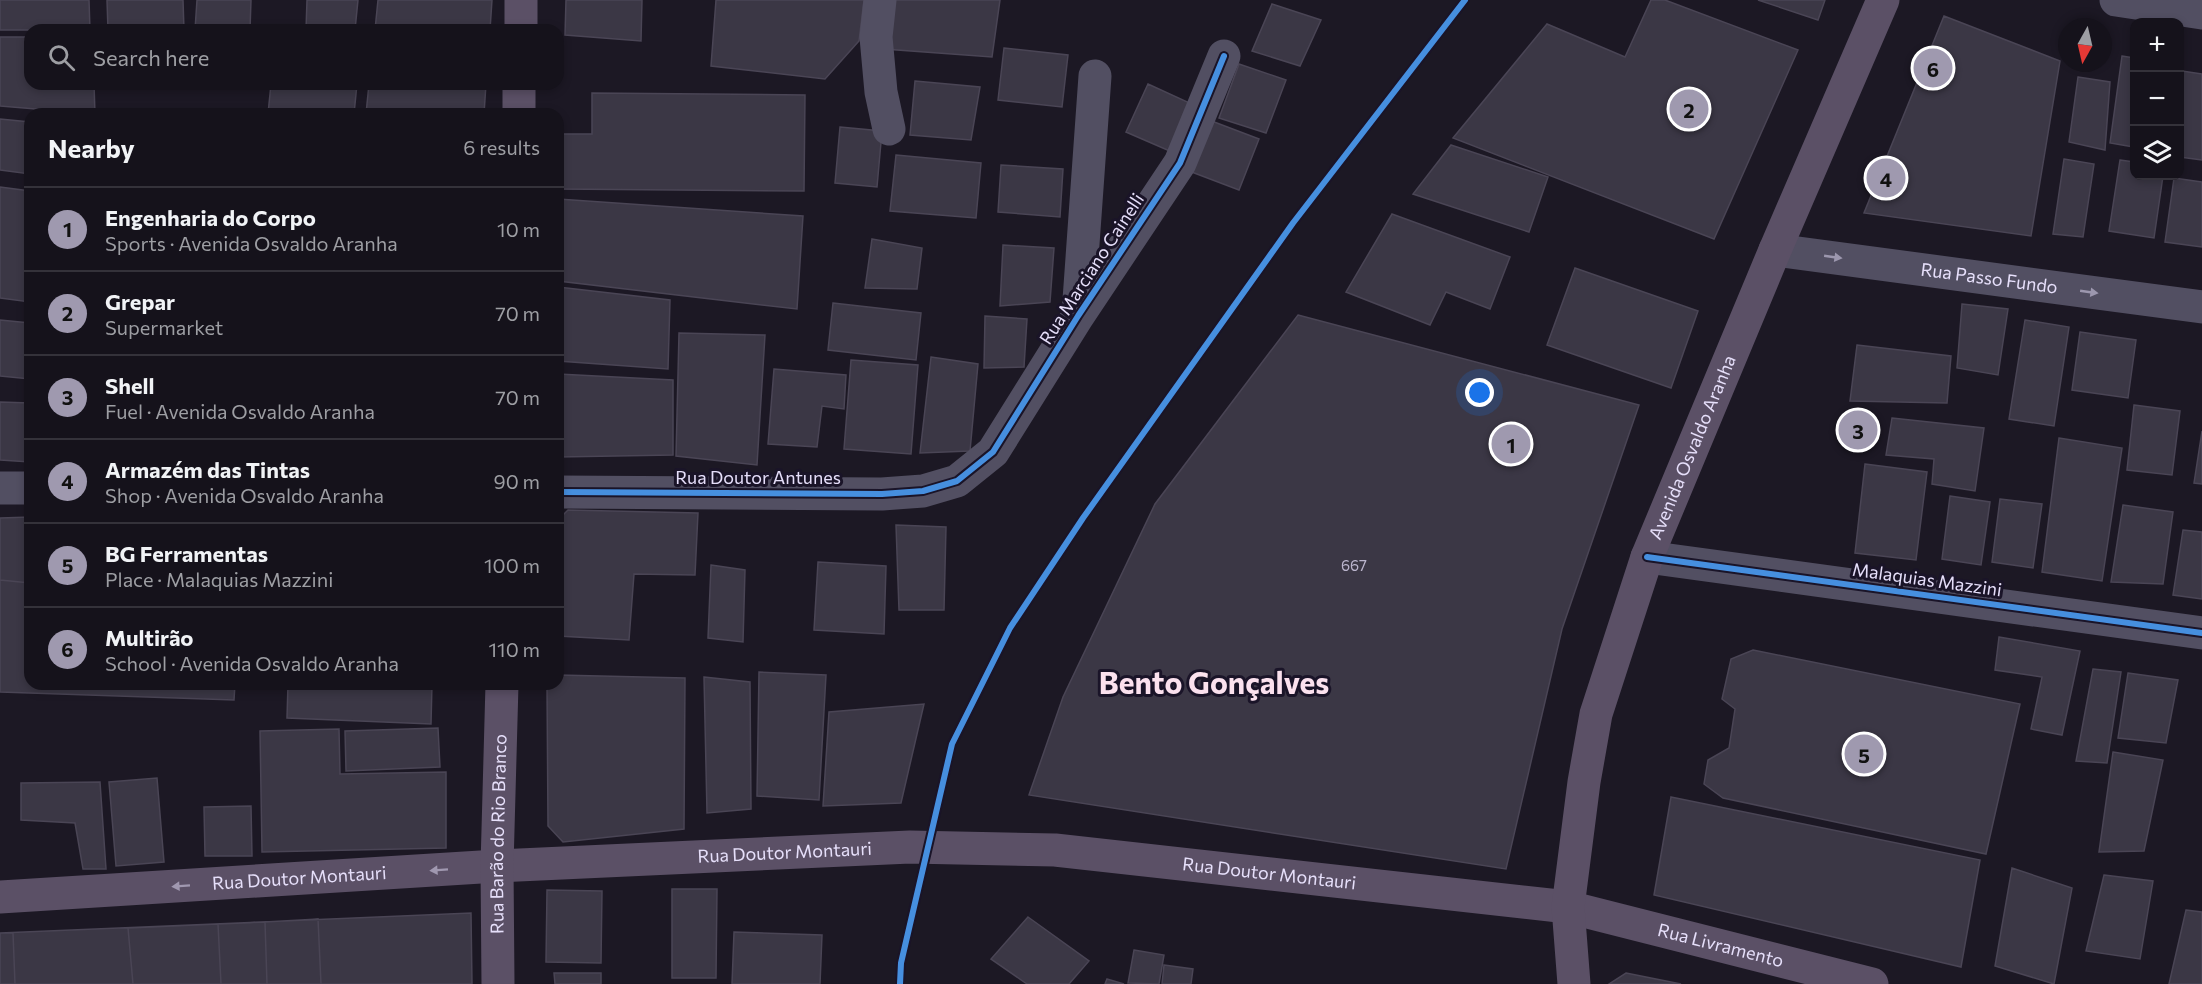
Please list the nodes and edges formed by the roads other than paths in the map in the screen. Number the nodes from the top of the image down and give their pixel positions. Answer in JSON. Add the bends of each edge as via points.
{"nodes":[{"id":1,"x":521,"y":0,"type":"edge"},
{"id":2,"x":880,"y":0,"type":"edge"},
{"id":3,"x":1883,"y":0,"type":"edge"},
{"id":4,"x":2116,"y":0,"type":"edge"},
{"id":5,"x":2202,"y":13,"type":"edge"},
{"id":6,"x":521,"y":24,"type":"edge"},
{"id":7,"x":1224,"y":56,"type":"dead end"},
{"id":8,"x":1095,"y":76,"type":"dead end"},
{"id":9,"x":519,"y":90,"type":"edge"},
{"id":10,"x":519,"y":108,"type":"edge"},
{"id":11,"x":889,"y":129,"type":"dead end"},
{"id":12,"x":1775,"y":250,"type":"junction"},
{"id":13,"x":2202,"y":307,"type":"edge"},
{"id":14,"x":1078,"y":316,"type":"junction"},
{"id":15,"x":957,"y":481,"type":"joint"},
{"id":16,"x":0,"y":488,"type":"edge"},
{"id":17,"x":24,"y":488,"type":"edge"},
{"id":18,"x":564,"y":492,"type":"edge"},
{"id":19,"x":1647,"y":557,"type":"junction"},
{"id":20,"x":2202,"y":633,"type":"edge"},
{"id":21,"x":502,"y":690,"type":"edge"},
{"id":22,"x":497,"y":866,"type":"junction"},
{"id":23,"x":0,"y":897,"type":"edge"},
{"id":24,"x":1568,"y":907,"type":"junction"},
{"id":25,"x":498,"y":984,"type":"edge"},
{"id":26,"x":1574,"y":984,"type":"edge"},
{"id":27,"x":1872,"y":984,"type":"edge"}],
"edges":[{"from":1,"to":6,"type":"main road"},
{"from":2,"to":11,"type":"street","via":[[876,37]]},
{"from":3,"to":12,"type":"main road","name":"Avenida Osvaldo Aranha"},
{"from":4,"to":5,"type":"street"},
{"from":7,"to":14,"type":"street","name":"Rua Marciano Cainelli","via":[[1180,163]]},
{"from":8,"to":14,"type":"street"},
{"from":9,"to":10,"type":"main road"},
{"from":12,"to":13,"type":"street","name":"Rua Passo Fundo","one_way":true},
{"from":12,"to":19,"type":"main road","name":"Avenida Osvaldo Aranha"},
{"from":14,"to":15,"type":"street","name":"Rua Marciano Cainelli","via":[[993,452]]},
{"from":15,"to":18,"type":"street","name":"Rua Doutor Antunes","via":[[923,491],[882,494]]},
{"from":16,"to":17,"type":"street"},
{"from":19,"to":20,"type":"street","name":"Malaquias Mazzini"},
{"from":19,"to":24,"type":"main road","name":"Avenida Osvaldo Aranha","via":[[1596,714]]},
{"from":21,"to":22,"type":"main road","name":"Rua Barão do Rio Branco"},
{"from":22,"to":23,"type":"main road","name":"Rua Doutor Montauri","one_way":true},
{"from":22,"to":24,"type":"main road","name":"Rua Doutor Montauri","via":[[898,847],[984,847],[1055,850]]},
{"from":22,"to":25,"type":"main road","name":"Rua Barão do Rio Branco"},
{"from":24,"to":26,"type":"main road","name":"Avenida Osvaldo Aranha"},
{"from":24,"to":27,"type":"main road","name":"Rua Livramento"}]}
